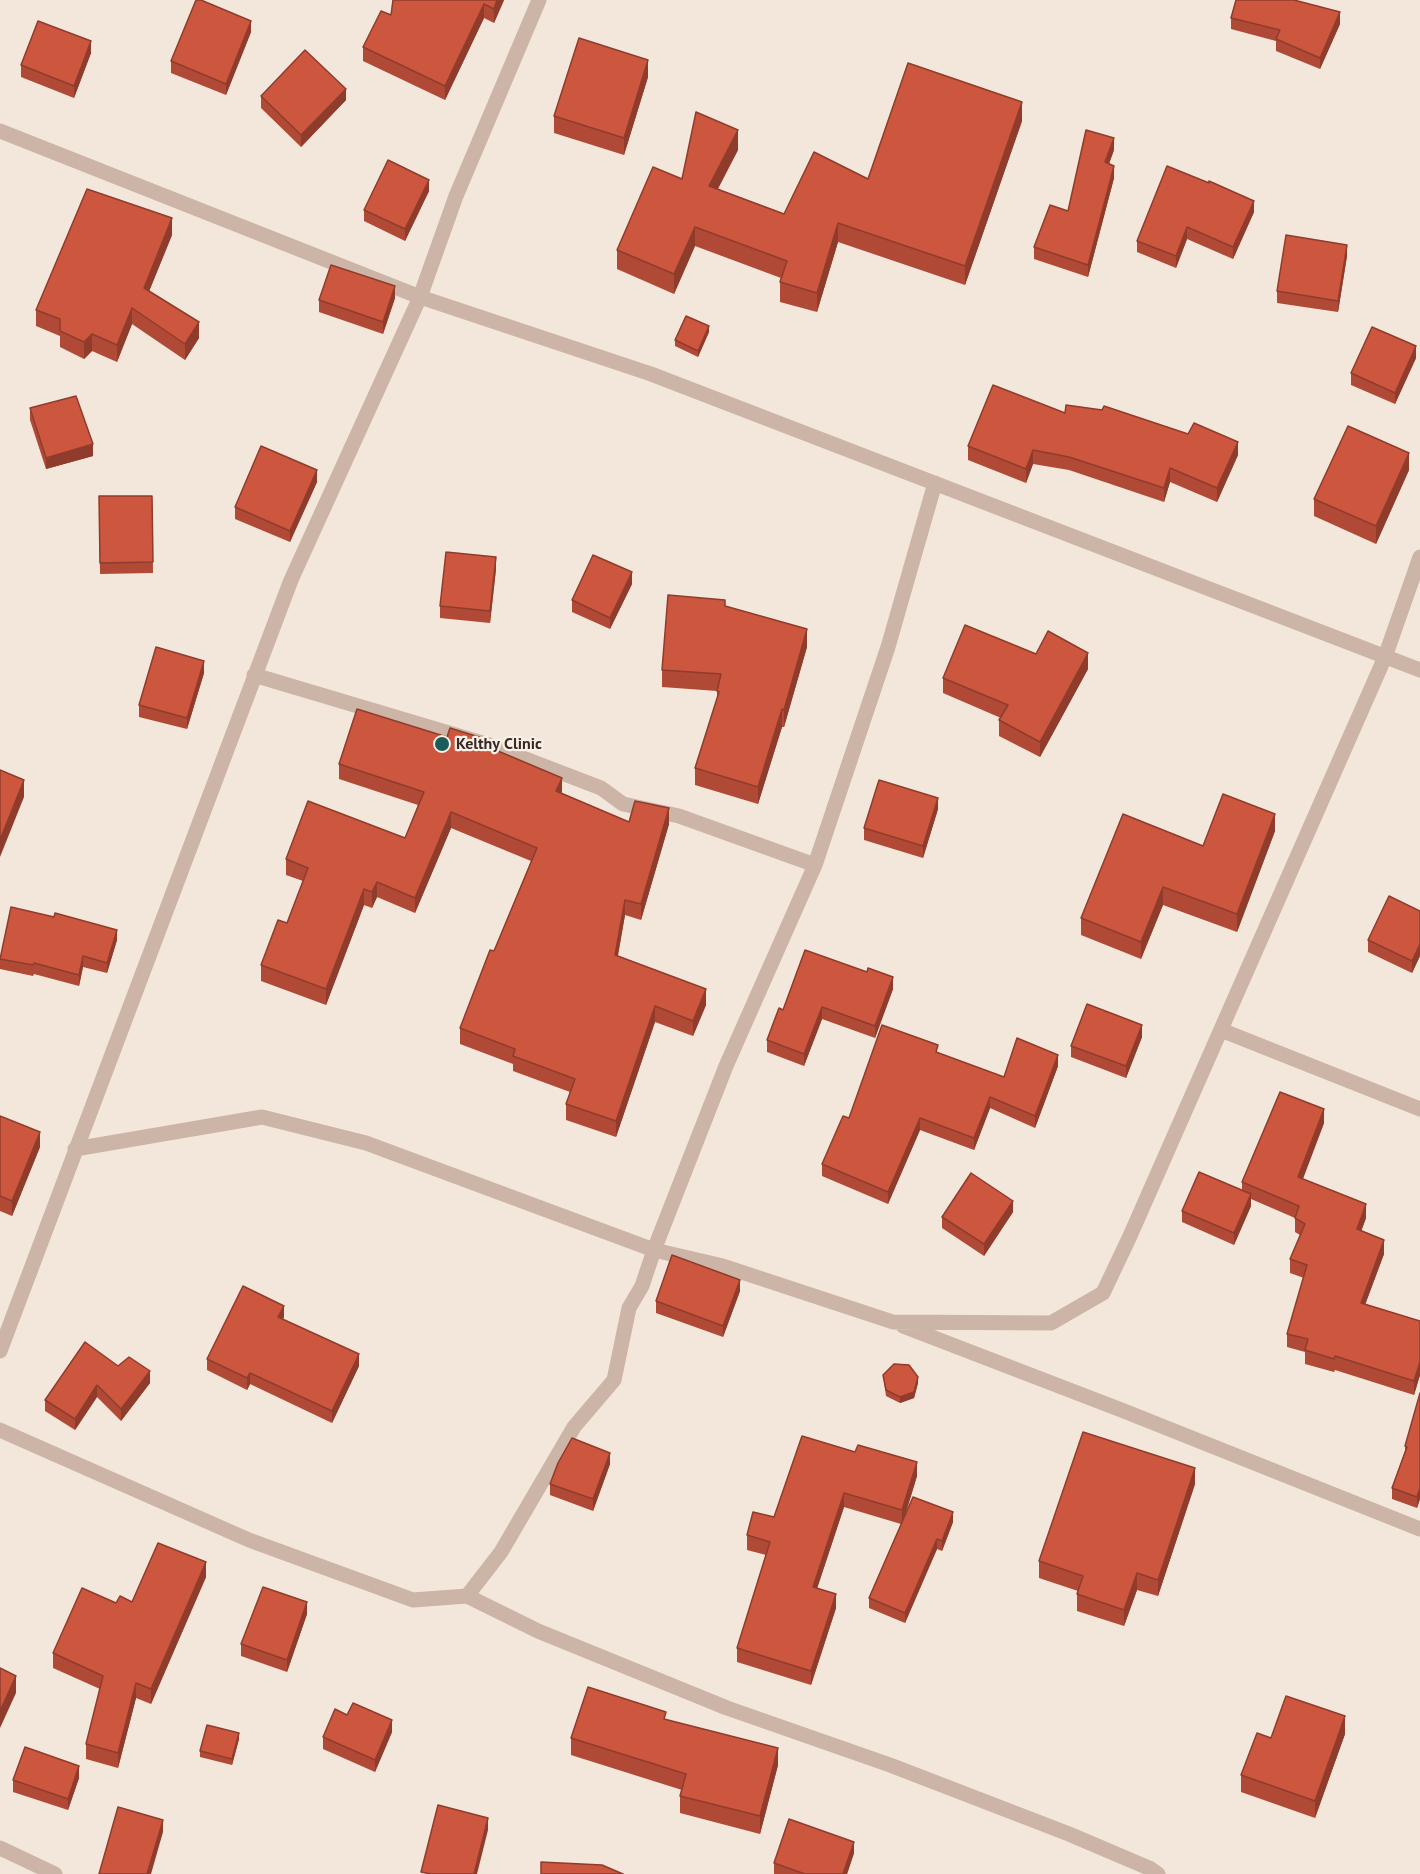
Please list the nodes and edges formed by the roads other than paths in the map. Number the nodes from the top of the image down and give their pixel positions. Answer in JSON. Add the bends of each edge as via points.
{"nodes":[{"id":1,"x":540,"y":0,"type":"edge"},
{"id":2,"x":0,"y":131,"type":"edge"},
{"id":3,"x":420,"y":297,"type":"junction"},
{"id":4,"x":935,"y":483,"type":"junction"},
{"id":5,"x":1420,"y":557,"type":"edge"},
{"id":6,"x":1385,"y":657,"type":"junction"},
{"id":7,"x":1420,"y":670,"type":"edge"},
{"id":8,"x":254,"y":675,"type":"junction"},
{"id":9,"x":815,"y":865,"type":"junction"},
{"id":10,"x":1221,"y":1030,"type":"junction"},
{"id":11,"x":1420,"y":1109,"type":"edge"},
{"id":12,"x":75,"y":1149,"type":"junction"},
{"id":13,"x":654,"y":1250,"type":"junction"},
{"id":14,"x":893,"y":1323,"type":"junction"},
{"id":15,"x":0,"y":1351,"type":"edge"},
{"id":16,"x":0,"y":1430,"type":"edge"},
{"id":17,"x":1420,"y":1529,"type":"edge"},
{"id":18,"x":466,"y":1596,"type":"junction"},
{"id":19,"x":0,"y":1848,"type":"edge"},
{"id":20,"x":55,"y":1874,"type":"edge"},
{"id":21,"x":1158,"y":1874,"type":"edge"}],
"edges":[{"from":1,"to":3,"type":"street","via":[[456,196]]},
{"from":2,"to":3,"type":"street"},
{"from":3,"to":4,"type":"street","via":[[651,374]]},
{"from":3,"to":8,"type":"street","via":[[291,580]]},
{"from":4,"to":6,"type":"street"},
{"from":4,"to":9,"type":"street","via":[[888,647]]},
{"from":5,"to":6,"type":"street"},
{"from":6,"to":7,"type":"street"},
{"from":6,"to":10,"type":"street"},
{"from":8,"to":9,"type":"street","via":[[489,745],[601,788],[623,804],[679,816]]},
{"from":8,"to":12,"type":"street"},
{"from":9,"to":13,"type":"street","via":[[726,1066]]},
{"from":10,"to":11,"type":"street"},
{"from":10,"to":14,"type":"street","via":[[1102,1293],[1051,1323]]},
{"from":12,"to":13,"type":"street","via":[[262,1117],[366,1143]]},
{"from":12,"to":15,"type":"street"},
{"from":13,"to":14,"type":"street","via":[[723,1266]]},
{"from":13,"to":18,"type":"street","via":[[642,1286],[629,1308],[614,1380],[574,1427],[501,1552]]},
{"from":14,"to":17,"type":"street"},
{"from":16,"to":18,"type":"street","via":[[249,1540],[413,1600]]},
{"from":18,"to":21,"type":"street","via":[[538,1631],[727,1708],[890,1765],[1069,1834]]},
{"from":19,"to":20,"type":"street"}]}
